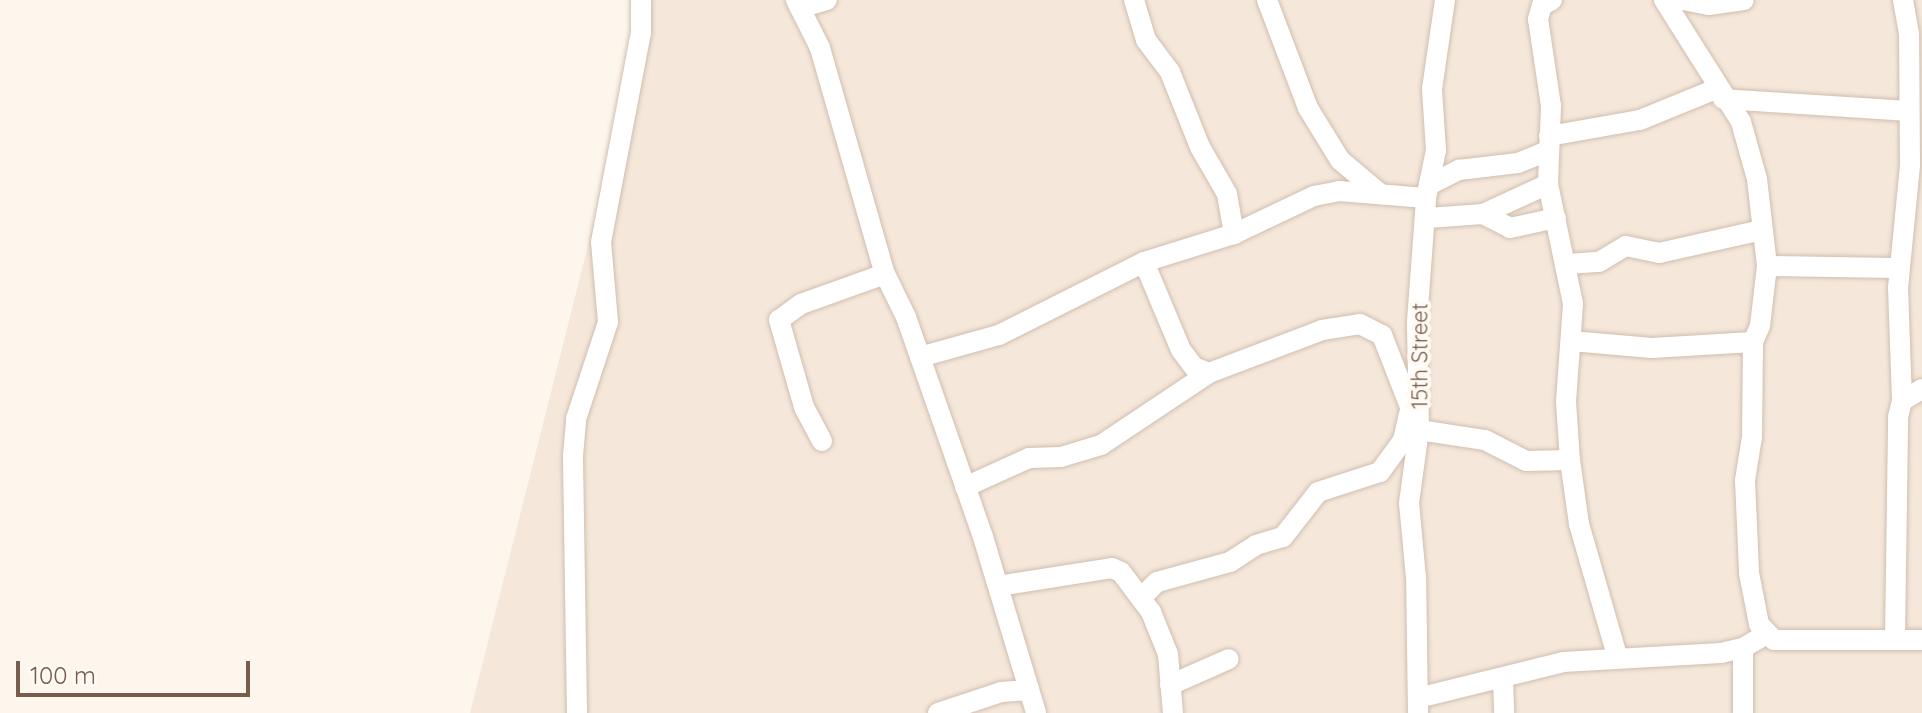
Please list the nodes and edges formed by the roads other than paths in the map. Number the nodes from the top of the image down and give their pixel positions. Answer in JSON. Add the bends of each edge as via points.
{"nodes":[{"id":1,"x":641,"y":0,"type":"edge"},
{"id":2,"x":827,"y":0,"type":"edge"},
{"id":3,"x":1134,"y":0,"type":"edge"},
{"id":4,"x":1267,"y":0,"type":"edge"},
{"id":5,"x":1445,"y":0,"type":"edge"},
{"id":6,"x":1552,"y":0,"type":"edge"},
{"id":7,"x":1664,"y":0,"type":"edge"},
{"id":8,"x":1683,"y":0,"type":"edge"},
{"id":9,"x":1744,"y":0,"type":"edge"},
{"id":10,"x":1903,"y":0,"type":"edge"},
{"id":11,"x":798,"y":4,"type":"edge"},
{"id":12,"x":1720,"y":94,"type":"junction"},
{"id":13,"x":1907,"y":111,"type":"junction"},
{"id":14,"x":1548,"y":143,"type":"junction"},
{"id":15,"x":1548,"y":184,"type":"junction"},
{"id":16,"x":1378,"y":192,"type":"junction"},
{"id":17,"x":1427,"y":200,"type":"junction"},
{"id":18,"x":1483,"y":214,"type":"junction"},
{"id":19,"x":1556,"y":218,"type":"junction"},
{"id":20,"x":1762,"y":230,"type":"junction"},
{"id":21,"x":1234,"y":234,"type":"junction"},
{"id":22,"x":1144,"y":262,"type":"junction"},
{"id":23,"x":1568,"y":264,"type":"junction"},
{"id":24,"x":1767,"y":266,"type":"junction"},
{"id":25,"x":1899,"y":268,"type":"junction"},
{"id":26,"x":885,"y":274,"type":"junction"},
{"id":27,"x":1571,"y":341,"type":"junction"},
{"id":28,"x":1753,"y":342,"type":"junction"},
{"id":29,"x":920,"y":357,"type":"junction"},
{"id":30,"x":1209,"y":373,"type":"junction"},
{"id":31,"x":1922,"y":389,"type":"edge"},
{"id":32,"x":1902,"y":401,"type":"junction"},
{"id":33,"x":1409,"y":410,"type":"junction"},
{"id":34,"x":1419,"y":430,"type":"junction"},
{"id":35,"x":822,"y":441,"type":"dead end"},
{"id":36,"x":1570,"y":460,"type":"junction"},
{"id":37,"x":965,"y":487,"type":"junction"},
{"id":38,"x":998,"y":586,"type":"junction"},
{"id":39,"x":1142,"y":597,"type":"junction"},
{"id":40,"x":1765,"y":635,"type":"junction"},
{"id":41,"x":1895,"y":640,"type":"junction"},
{"id":42,"x":1922,"y":640,"type":"edge"},
{"id":43,"x":1743,"y":648,"type":"junction"},
{"id":44,"x":1617,"y":656,"type":"junction"},
{"id":45,"x":1229,"y":659,"type":"dead end"},
{"id":46,"x":1503,"y":679,"type":"junction"},
{"id":47,"x":1170,"y":685,"type":"junction"},
{"id":48,"x":1029,"y":690,"type":"junction"},
{"id":49,"x":1418,"y":706,"type":"edge"},
{"id":50,"x":577,"y":713,"type":"edge"},
{"id":51,"x":938,"y":713,"type":"edge"},
{"id":52,"x":1036,"y":713,"type":"edge"},
{"id":53,"x":1173,"y":713,"type":"edge"},
{"id":54,"x":1504,"y":713,"type":"edge"},
{"id":55,"x":1743,"y":713,"type":"edge"}],
"edges":[{"from":1,"to":50,"type":"street","via":[[641,33],[601,242],[608,322],[576,419]]},
{"from":2,"to":11,"type":"street"},
{"from":3,"to":21,"type":"street","via":[[1146,40],[1170,72],[1200,147],[1227,194]]},
{"from":4,"to":16,"type":"street","via":[[1308,108],[1340,160]]},
{"from":5,"to":17,"type":"street","name":"15th Street","via":[[1432,89],[1436,150]]},
{"from":6,"to":14,"type":"street","via":[[1542,5],[1538,19],[1551,106]]},
{"from":7,"to":12,"type":"street"},
{"from":8,"to":9,"type":"street","via":[[1709,5]]},
{"from":10,"to":13,"type":"street","via":[[1909,34]]},
{"from":11,"to":26,"type":"street","via":[[820,48]]},
{"from":12,"to":13,"type":"street"},
{"from":12,"to":14,"type":"street"},
{"from":12,"to":20,"type":"street","via":[[1741,122],[1752,152]]},
{"from":13,"to":25,"type":"street","via":[[1910,165]]},
{"from":14,"to":15,"type":"street"},
{"from":14,"to":17,"type":"street","via":[[1518,163],[1459,170]]},
{"from":15,"to":18,"type":"street"},
{"from":15,"to":19,"type":"street"},
{"from":16,"to":17,"type":"street"},
{"from":16,"to":21,"type":"street","via":[[1314,196]]},
{"from":17,"to":18,"type":"street"},
{"from":17,"to":34,"type":"street","name":"15th Street","via":[[1417,322]]},
{"from":18,"to":19,"type":"street","via":[[1510,228]]},
{"from":19,"to":23,"type":"street"},
{"from":20,"to":23,"type":"street","via":[[1659,253],[1626,246],[1604,260]]},
{"from":20,"to":24,"type":"street"},
{"from":21,"to":22,"type":"street"},
{"from":22,"to":29,"type":"street","via":[[999,335]]},
{"from":22,"to":30,"type":"street","via":[[1187,360]]},
{"from":23,"to":27,"type":"street"},
{"from":24,"to":25,"type":"street"},
{"from":24,"to":28,"type":"street"},
{"from":25,"to":32,"type":"street"},
{"from":26,"to":29,"type":"street"},
{"from":26,"to":35,"type":"street","via":[[801,304],[779,320],[804,407]]},
{"from":27,"to":28,"type":"street","via":[[1652,348]]},
{"from":27,"to":36,"type":"street","via":[[1566,402]]},
{"from":28,"to":40,"type":"street","via":[[1752,437],[1745,480],[1748,561],[1753,601]]},
{"from":29,"to":37,"type":"street"},
{"from":30,"to":33,"type":"street","via":[[1322,330],[1360,324],[1382,335]]},
{"from":30,"to":37,"type":"street","via":[[1101,445],[1061,457],[1029,458]]},
{"from":31,"to":32,"type":"street"},
{"from":32,"to":41,"type":"street"},
{"from":33,"to":34,"type":"street"},
{"from":33,"to":39,"type":"street","via":[[1403,440],[1380,472],[1318,492],[1283,537],[1256,545],[1230,562],[1157,582]]},
{"from":34,"to":36,"type":"street","via":[[1485,440],[1526,461]]},
{"from":34,"to":49,"type":"street","name":"15th Street","via":[[1409,503]]},
{"from":36,"to":44,"type":"street","via":[[1579,524]]},
{"from":37,"to":38,"type":"street"},
{"from":38,"to":39,"type":"street","via":[[1112,568]]},
{"from":38,"to":48,"type":"street"},
{"from":39,"to":47,"type":"street","via":[[1168,654]]},
{"from":40,"to":41,"type":"street","via":[[1783,641]]},
{"from":40,"to":43,"type":"street"},
{"from":41,"to":42,"type":"street"},
{"from":43,"to":44,"type":"street"},
{"from":43,"to":55,"type":"street"},
{"from":44,"to":46,"type":"street","via":[[1563,662]]},
{"from":45,"to":47,"type":"street"},
{"from":46,"to":49,"type":"street"},
{"from":46,"to":54,"type":"street"},
{"from":47,"to":53,"type":"street"},
{"from":48,"to":51,"type":"street","via":[[1001,692]]},
{"from":48,"to":52,"type":"street"}]}
